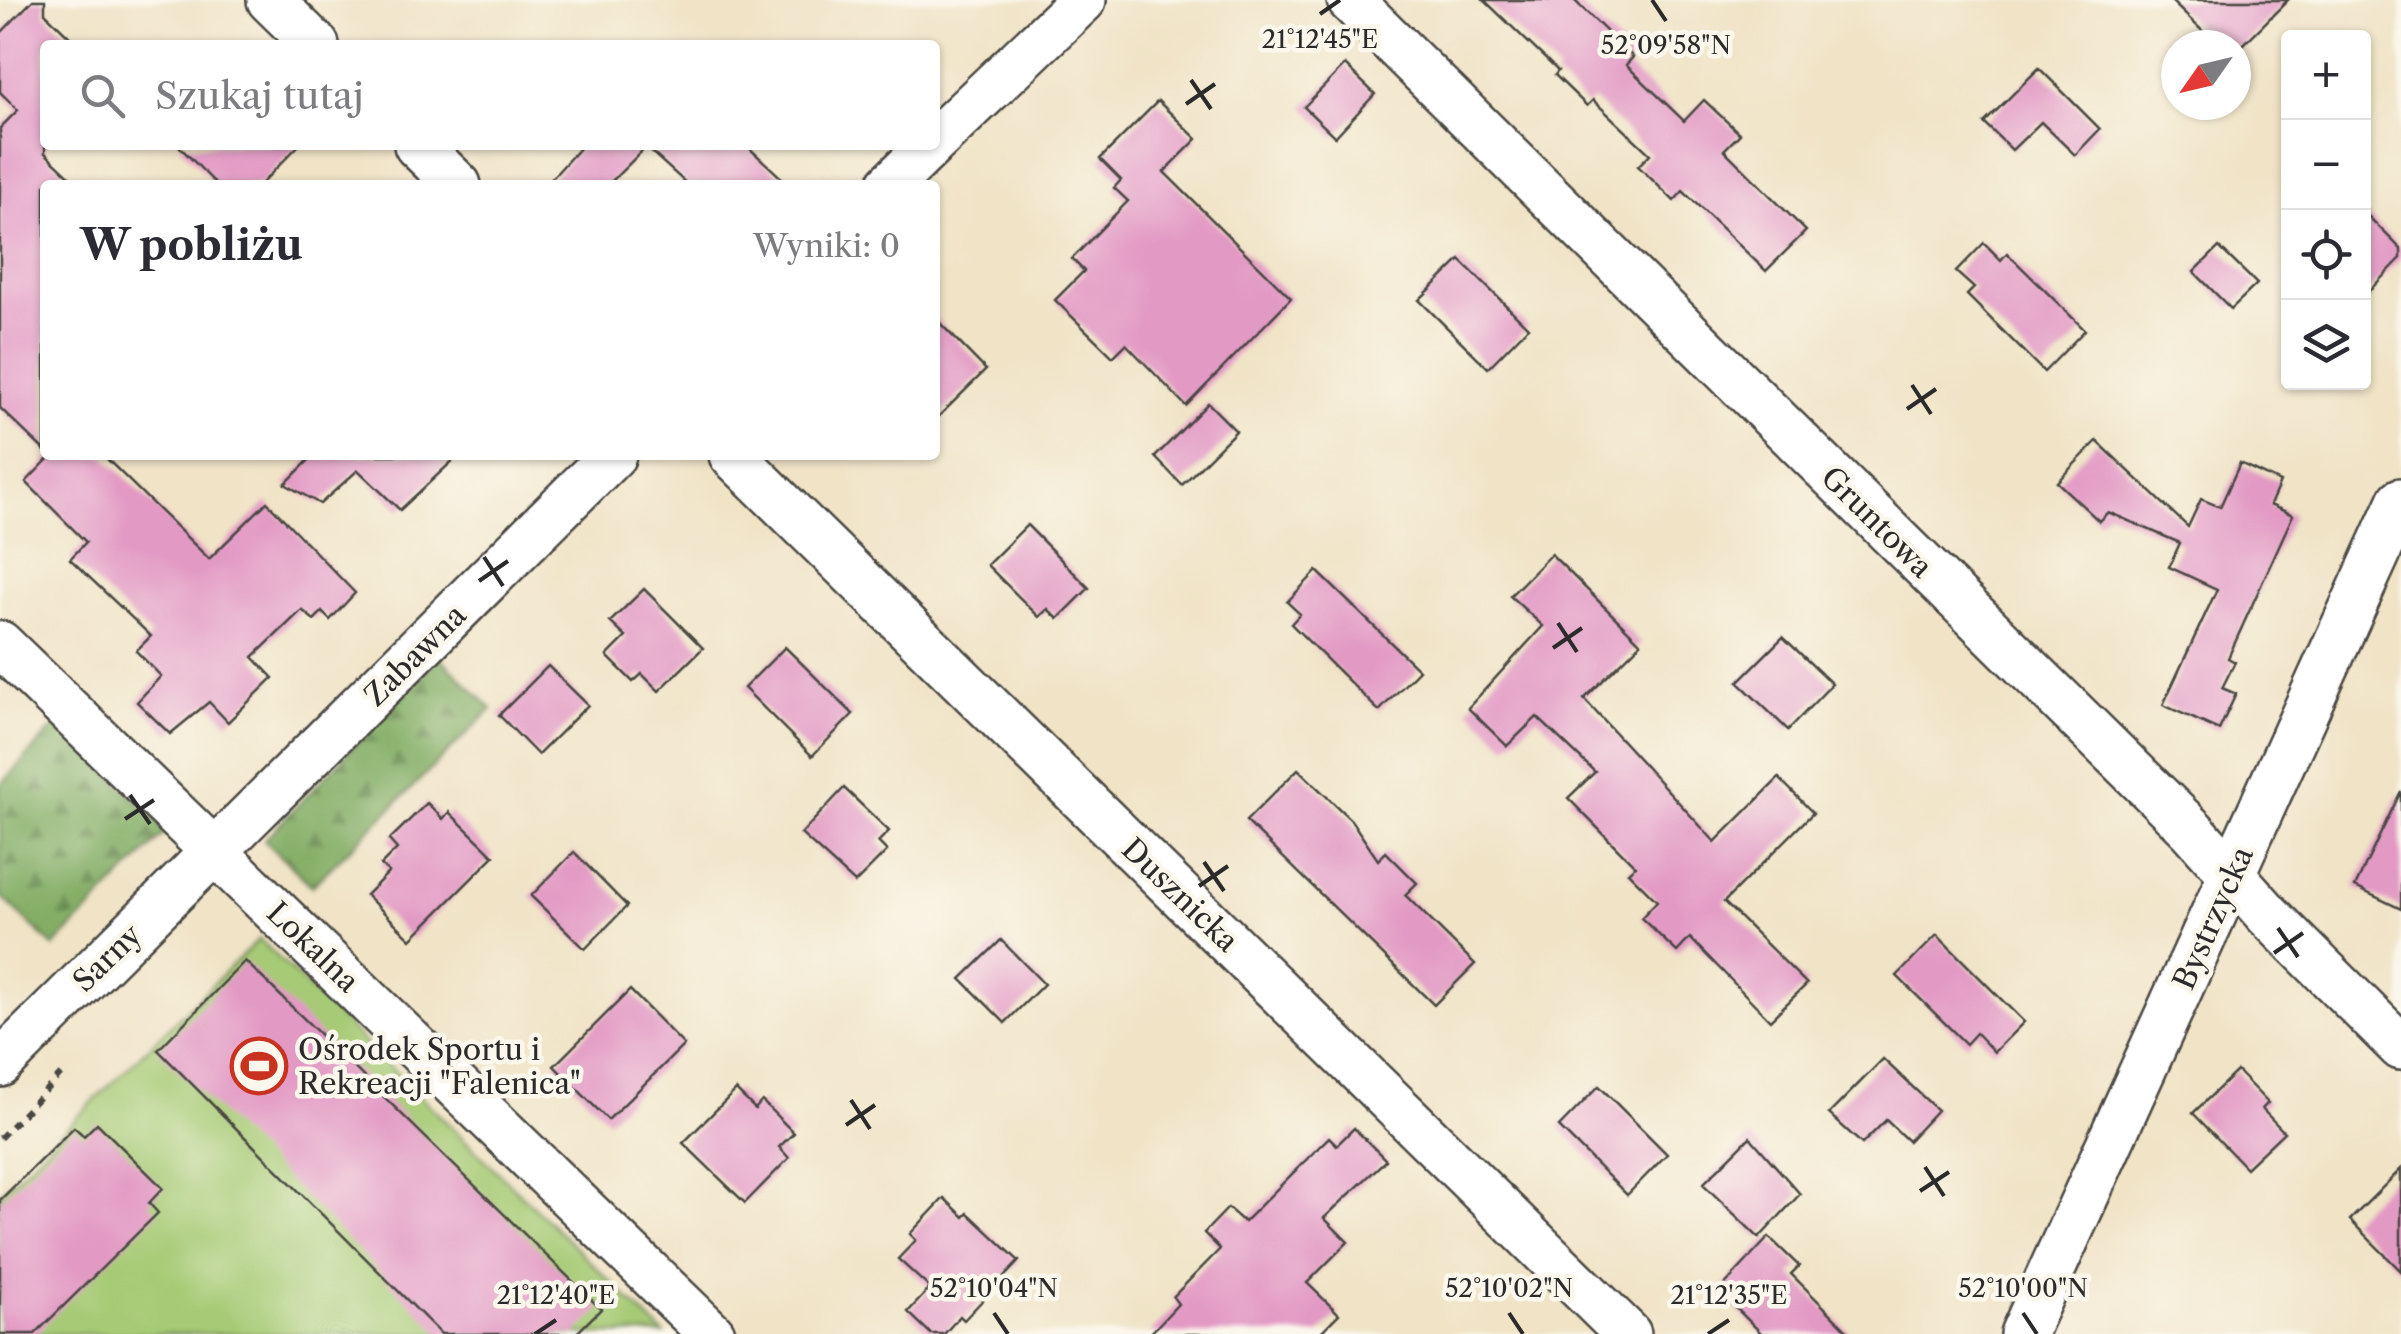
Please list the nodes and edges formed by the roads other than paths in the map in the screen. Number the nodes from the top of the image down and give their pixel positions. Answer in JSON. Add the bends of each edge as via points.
{"nodes":[{"id":1,"x":270,"y":0,"type":"edge"},
{"id":2,"x":1082,"y":0,"type":"edge"},
{"id":3,"x":1350,"y":0,"type":"edge"},
{"id":4,"x":311,"y":40,"type":"edge"},
{"id":5,"x":940,"y":136,"type":"edge"},
{"id":6,"x":422,"y":150,"type":"edge"},
{"id":7,"x":926,"y":150,"type":"edge"},
{"id":8,"x":453,"y":180,"type":"edge"},
{"id":9,"x":895,"y":180,"type":"edge"},
{"id":10,"x":608,"y":460,"type":"edge"},
{"id":11,"x":737,"y":460,"type":"edge"},
{"id":12,"x":2401,"y":501,"type":"edge"},
{"id":13,"x":0,"y":644,"type":"edge"},
{"id":14,"x":216,"y":854,"type":"junction"},
{"id":15,"x":2233,"y":874,"type":"junction"},
{"id":16,"x":2401,"y":1047,"type":"edge"},
{"id":17,"x":0,"y":1064,"type":"edge"},
{"id":18,"x":712,"y":1334,"type":"edge"},
{"id":19,"x":1628,"y":1334,"type":"edge"},
{"id":20,"x":2023,"y":1334,"type":"edge"}],
"edges":[{"from":1,"to":4,"type":"street"},
{"from":2,"to":5,"type":"street"},
{"from":3,"to":15,"type":"street","name":"Gruntowa"},
{"from":6,"to":8,"type":"street"},
{"from":7,"to":9,"type":"street"},
{"from":10,"to":14,"type":"street","name":"Zabawna"},
{"from":11,"to":19,"type":"street","name":"Dusznicka"},
{"from":12,"to":15,"type":"street","name":"Bystrzycka"},
{"from":13,"to":14,"type":"street","name":"Lokalna"},
{"from":14,"to":17,"type":"street","name":"Sarny"},
{"from":14,"to":18,"type":"street","name":"Lokalna"},
{"from":15,"to":16,"type":"street","name":"Gruntowa"},
{"from":15,"to":20,"type":"street","name":"Bystrzycka"}]}
